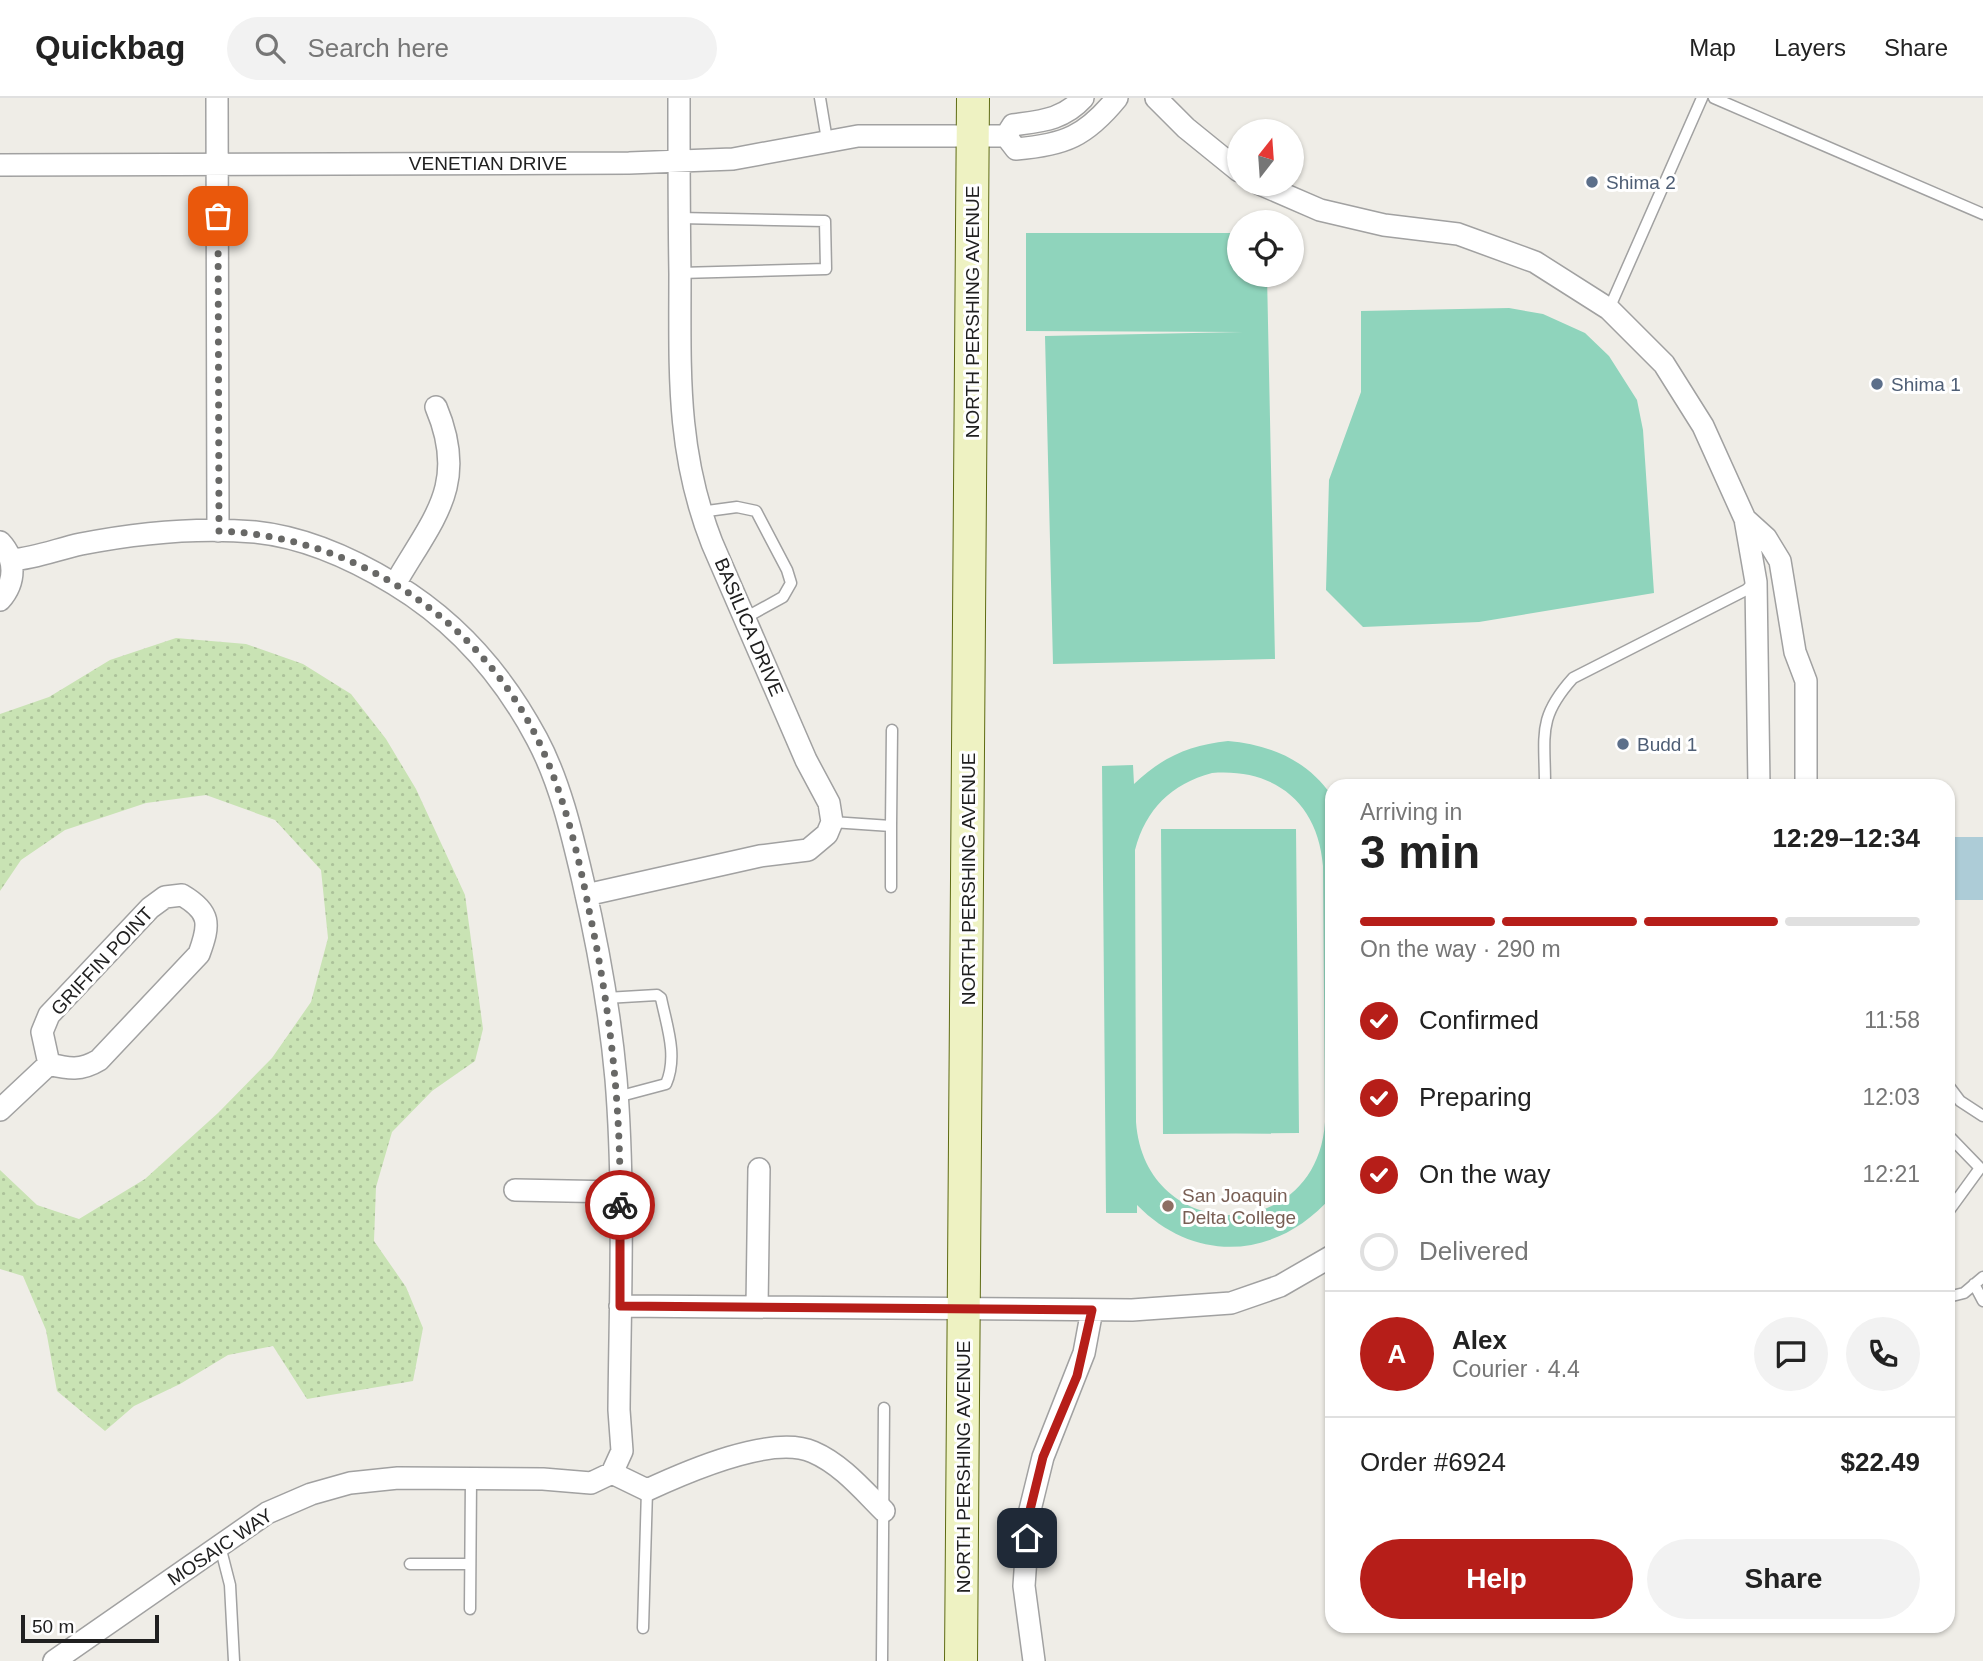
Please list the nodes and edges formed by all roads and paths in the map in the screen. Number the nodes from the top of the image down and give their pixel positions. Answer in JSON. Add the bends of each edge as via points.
{"nodes":[{"id":1,"x":217,"y":98,"type":"edge"},
{"id":2,"x":679,"y":98,"type":"edge"},
{"id":3,"x":820,"y":98,"type":"edge"},
{"id":4,"x":973,"y":98,"type":"edge"},
{"id":5,"x":1083,"y":98,"type":"edge"},
{"id":6,"x":1117,"y":98,"type":"edge"},
{"id":7,"x":1156,"y":98,"type":"edge"},
{"id":8,"x":1702,"y":98,"type":"edge"},
{"id":9,"x":1714,"y":98,"type":"edge"},
{"id":10,"x":975,"y":134,"type":"junction"},
{"id":11,"x":1006,"y":136,"type":"junction"},
{"id":12,"x":827,"y":140,"type":"junction"},
{"id":13,"x":1227,"y":161,"type":"edge"},
{"id":14,"x":679,"y":162,"type":"junction"},
{"id":15,"x":218,"y":163,"type":"junction"},
{"id":16,"x":0,"y":165,"type":"edge"},
{"id":17,"x":1287,"y":196,"type":"edge"},
{"id":18,"x":1983,"y":214,"type":"edge"},
{"id":19,"x":679,"y":219,"type":"junction"},
{"id":20,"x":680,"y":273,"type":"junction"},
{"id":21,"x":1609,"y":309,"type":"junction"},
{"id":22,"x":436,"y":407,"type":"dead end"},
{"id":23,"x":700,"y":512,"type":"junction"},
{"id":24,"x":1745,"y":519,"type":"junction"},
{"id":25,"x":219,"y":531,"type":"junction"},
{"id":26,"x":0,"y":542,"type":"edge"},
{"id":27,"x":12,"y":560,"type":"junction"},
{"id":28,"x":1756,"y":582,"type":"junction"},
{"id":29,"x":395,"y":584,"type":"junction"},
{"id":30,"x":0,"y":600,"type":"edge"},
{"id":31,"x":745,"y":618,"type":"junction"},
{"id":32,"x":892,"y":730,"type":"dead end"},
{"id":33,"x":1545,"y":779,"type":"edge"},
{"id":34,"x":1759,"y":779,"type":"edge"},
{"id":35,"x":1806,"y":779,"type":"edge"},
{"id":36,"x":832,"y":822,"type":"junction"},
{"id":37,"x":891,"y":826,"type":"junction"},
{"id":38,"x":891,"y":887,"type":"dead end"},
{"id":39,"x":586,"y":895,"type":"junction"},
{"id":40,"x":606,"y":998,"type":"junction"},
{"id":41,"x":49,"y":1064,"type":"junction"},
{"id":42,"x":1955,"y":1094,"type":"edge"},
{"id":43,"x":617,"y":1097,"type":"junction"},
{"id":44,"x":0,"y":1110,"type":"edge"},
{"id":45,"x":1983,"y":1116,"type":"edge"},
{"id":46,"x":1955,"y":1142,"type":"edge"},
{"id":47,"x":759,"y":1169,"type":"dead end"},
{"id":48,"x":515,"y":1190,"type":"dead end"},
{"id":49,"x":620,"y":1192,"type":"junction"},
{"id":50,"x":1955,"y":1202,"type":"edge"},
{"id":51,"x":1325,"y":1260,"type":"edge"},
{"id":52,"x":1978,"y":1281,"type":"edge"},
{"id":53,"x":1955,"y":1295,"type":"edge"},
{"id":54,"x":1983,"y":1301,"type":"edge"},
{"id":55,"x":620,"y":1306,"type":"junction"},
{"id":56,"x":757,"y":1307,"type":"junction"},
{"id":57,"x":964,"y":1307,"type":"junction"},
{"id":58,"x":1092,"y":1310,"type":"junction"},
{"id":59,"x":884,"y":1408,"type":"dead end"},
{"id":60,"x":612,"y":1474,"type":"junction"},
{"id":61,"x":471,"y":1479,"type":"junction"},
{"id":62,"x":647,"y":1490,"type":"junction"},
{"id":63,"x":884,"y":1511,"type":"junction"},
{"id":64,"x":220,"y":1546,"type":"junction"},
{"id":65,"x":410,"y":1564,"type":"dead end"},
{"id":66,"x":470,"y":1564,"type":"junction"},
{"id":67,"x":470,"y":1609,"type":"dead end"},
{"id":68,"x":643,"y":1628,"type":"dead end"},
{"id":69,"x":54,"y":1661,"type":"edge"},
{"id":70,"x":234,"y":1661,"type":"edge"},
{"id":71,"x":882,"y":1661,"type":"edge"},
{"id":72,"x":961,"y":1661,"type":"edge"},
{"id":73,"x":1034,"y":1661,"type":"edge"}],
"edges":[{"from":1,"to":15,"type":"street"},
{"from":2,"to":14,"type":"street","name":"BASILICA DRIVE"},
{"from":3,"to":12,"type":"lane"},
{"from":4,"to":10,"type":"main road","name":"NORTH PERSHING AVENUE"},
{"from":5,"to":11,"type":"street","via":[[1055,119],[1013,125]]},
{"from":6,"to":11,"type":"street","via":[[1089,128],[1062,143],[1017,149]]},
{"from":7,"to":13,"type":"street"},
{"from":8,"to":21,"type":"lane"},
{"from":9,"to":18,"type":"lane"},
{"from":10,"to":11,"type":"street","name":"VENETIAN DRIVE"},
{"from":10,"to":12,"type":"street","name":"VENETIAN DRIVE"},
{"from":10,"to":57,"type":"main road","name":"NORTH PERSHING AVENUE"},
{"from":12,"to":14,"type":"street","name":"VENETIAN DRIVE","via":[[733,159]]},
{"from":14,"to":15,"type":"street","name":"VENETIAN DRIVE"},
{"from":14,"to":19,"type":"street","name":"BASILICA DRIVE"},
{"from":15,"to":16,"type":"street","name":"VENETIAN DRIVE"},
{"from":15,"to":25,"type":"street"},
{"from":17,"to":21,"type":"street","via":[[1320,211],[1458,234],[1500,247],[1535,262]]},
{"from":19,"to":20,"type":"street","name":"BASILICA DRIVE"},
{"from":19,"to":20,"type":"lane","via":[[825,221],[826,270]]},
{"from":20,"to":23,"type":"street","name":"BASILICA DRIVE","via":[[679,384],[684,449]]},
{"from":21,"to":24,"type":"street","via":[[1664,363],[1692,407]]},
{"from":22,"to":29,"type":"street","via":[[447,431],[450,481]]},
{"from":23,"to":31,"type":"street","name":"BASILICA DRIVE"},
{"from":23,"to":31,"type":"lane","via":[[737,507],[756,511],[787,570],[790,583],[783,597]]},
{"from":24,"to":28,"type":"street"},
{"from":24,"to":35,"type":"street","via":[[1766,538],[1780,561],[1795,652],[1806,681]]},
{"from":25,"to":27,"type":"street","via":[[135,536]]},
{"from":25,"to":29,"type":"street","via":[[258,532],[317,547]]},
{"from":26,"to":27,"type":"street"},
{"from":27,"to":30,"type":"street","via":[[9,587]]},
{"from":28,"to":33,"type":"lane","via":[[1573,678],[1552,701],[1545,723]]},
{"from":28,"to":34,"type":"street"},
{"from":29,"to":39,"type":"street","via":[[449,623],[505,685],[539,741],[559,794]]},
{"from":31,"to":36,"type":"street","name":"BASILICA DRIVE","via":[[829,803]]},
{"from":32,"to":37,"type":"lane"},
{"from":36,"to":37,"type":"lane"},
{"from":36,"to":39,"type":"street","via":[[827,834],[808,850],[760,856]]},
{"from":37,"to":38,"type":"lane"},
{"from":39,"to":40,"type":"street"},
{"from":40,"to":43,"type":"street"},
{"from":40,"to":43,"type":"lane","via":[[657,995],[672,1045],[666,1084]]},
{"from":41,"to":41,"type":"street","name":"GRIFFIN POINT","via":[[87,1068],[99,1060],[199,954],[206,918],[198,905],[182,895],[165,897],[49,1014],[41,1032]]},
{"from":41,"to":44,"type":"street"},
{"from":42,"to":45,"type":"lane"},
{"from":43,"to":49,"type":"street"},
{"from":46,"to":50,"type":"lane","via":[[1980,1168]]},
{"from":47,"to":56,"type":"street"},
{"from":48,"to":49,"type":"street"},
{"from":49,"to":55,"type":"street"},
{"from":51,"to":58,"type":"street","via":[[1280,1286],[1231,1303]]},
{"from":52,"to":53,"type":"lane"},
{"from":52,"to":54,"type":"lane"},
{"from":55,"to":56,"type":"street"},
{"from":55,"to":60,"type":"street","via":[[622,1451]]},
{"from":56,"to":57,"type":"street"},
{"from":57,"to":58,"type":"street"},
{"from":57,"to":72,"type":"main road","name":"NORTH PERSHING AVENUE"},
{"from":58,"to":73,"type":"street","via":[[1084,1353],[1043,1457],[1029,1514],[1024,1586]]},
{"from":59,"to":63,"type":"lane"},
{"from":60,"to":61,"type":"street","name":"MOSAIC WAY","via":[[591,1483]]},
{"from":60,"to":62,"type":"street"},
{"from":61,"to":64,"type":"street","name":"MOSAIC WAY","via":[[351,1483],[267,1513]]},
{"from":61,"to":66,"type":"lane"},
{"from":62,"to":63,"type":"street","via":[[698,1467],[787,1445],[813,1452],[844,1471]]},
{"from":62,"to":68,"type":"lane"},
{"from":63,"to":71,"type":"lane"},
{"from":64,"to":69,"type":"street","name":"MOSAIC WAY"},
{"from":64,"to":70,"type":"lane","via":[[230,1586]]},
{"from":65,"to":66,"type":"lane"},
{"from":66,"to":67,"type":"lane"}]}
